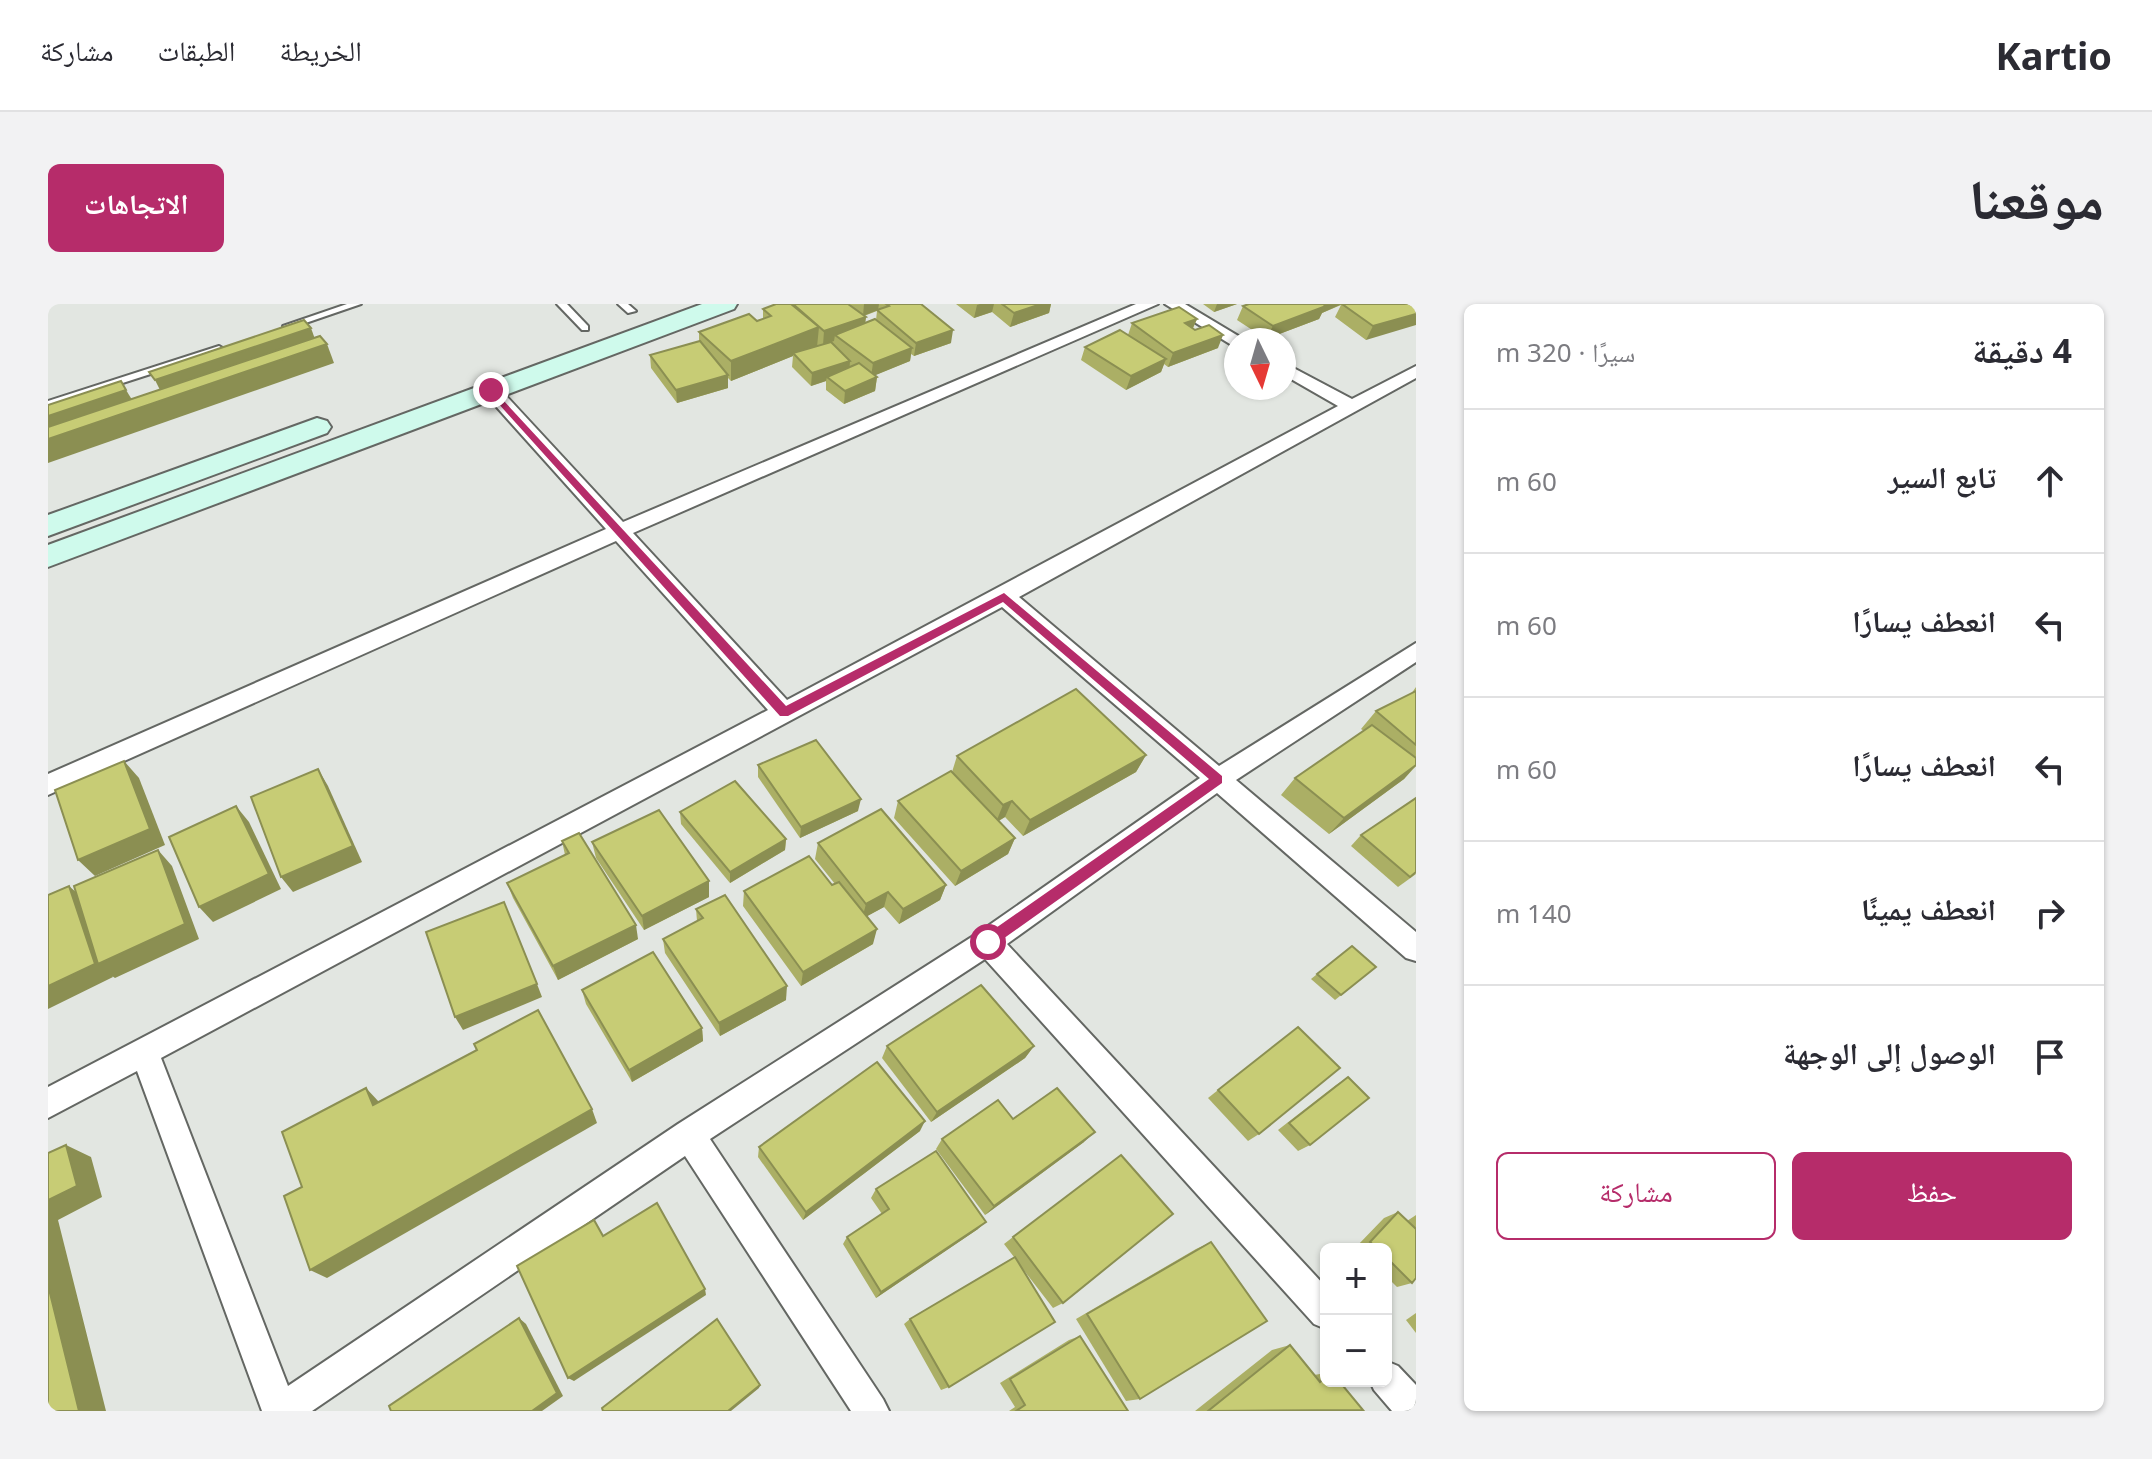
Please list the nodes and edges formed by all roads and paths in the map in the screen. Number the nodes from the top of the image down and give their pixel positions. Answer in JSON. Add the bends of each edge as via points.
{"nodes":[{"id":1,"x":356,"y":304,"type":"edge"},
{"id":2,"x":562,"y":304,"type":"edge"},
{"id":3,"x":725,"y":304,"type":"edge"},
{"id":4,"x":1150,"y":304,"type":"edge"},
{"id":5,"x":1173,"y":304,"type":"edge"},
{"id":6,"x":635,"y":306,"type":"edge"},
{"id":7,"x":283,"y":328,"type":"edge"},
{"id":8,"x":585,"y":328,"type":"junction"},
{"id":9,"x":1224,"y":333,"type":"edge"},
{"id":10,"x":554,"y":340,"type":"dead end"},
{"id":11,"x":224,"y":347,"type":"edge"},
{"id":12,"x":1416,"y":371,"type":"edge"},
{"id":13,"x":488,"y":373,"type":"junction"},
{"id":14,"x":1296,"y":375,"type":"edge"},
{"id":15,"x":48,"y":404,"type":"edge"},
{"id":16,"x":1353,"y":407,"type":"junction"},
{"id":17,"x":346,"y":416,"type":"dead end"},
{"id":18,"x":48,"y":526,"type":"edge"},
{"id":19,"x":620,"y":531,"type":"junction"},
{"id":20,"x":48,"y":556,"type":"edge"},
{"id":21,"x":1004,"y":596,"type":"junction"},
{"id":22,"x":1415,"y":652,"type":"edge"},
{"id":23,"x":784,"y":712,"type":"junction"},
{"id":24,"x":1218,"y":779,"type":"junction"},
{"id":25,"x":48,"y":785,"type":"edge"},
{"id":26,"x":988,"y":942,"type":"junction"},
{"id":27,"x":1416,"y":949,"type":"edge"},
{"id":28,"x":144,"y":1052,"type":"junction"},
{"id":29,"x":48,"y":1103,"type":"edge"},
{"id":30,"x":689,"y":1135,"type":"junction"},
{"id":31,"x":1320,"y":1305,"type":"edge"},
{"id":32,"x":1392,"y":1385,"type":"edge"},
{"id":33,"x":281,"y":1411,"type":"edge"},
{"id":34,"x":871,"y":1411,"type":"edge"},
{"id":35,"x":1416,"y":1411,"type":"edge"}],
"edges":[{"from":1,"to":7,"type":"lane"},
{"from":2,"to":8,"type":"lane"},
{"from":3,"to":13,"type":"street"},
{"from":4,"to":19,"type":"street"},
{"from":5,"to":9,"type":"street"},
{"from":6,"to":8,"type":"street"},
{"from":8,"to":10,"type":"street"},
{"from":11,"to":15,"type":"lane"},
{"from":12,"to":16,"type":"street"},
{"from":13,"to":19,"type":"street"},
{"from":13,"to":20,"type":"street"},
{"from":14,"to":16,"type":"street"},
{"from":16,"to":21,"type":"street"},
{"from":17,"to":18,"type":"street"},
{"from":19,"to":23,"type":"street"},
{"from":19,"to":25,"type":"street"},
{"from":21,"to":23,"type":"street"},
{"from":21,"to":24,"type":"street"},
{"from":22,"to":24,"type":"street"},
{"from":23,"to":28,"type":"street"},
{"from":24,"to":26,"type":"street"},
{"from":24,"to":27,"type":"street"},
{"from":26,"to":30,"type":"street"},
{"from":26,"to":31,"type":"street"},
{"from":28,"to":29,"type":"street"},
{"from":28,"to":33,"type":"street"},
{"from":30,"to":33,"type":"street"},
{"from":30,"to":34,"type":"street"},
{"from":32,"to":35,"type":"street"}]}
